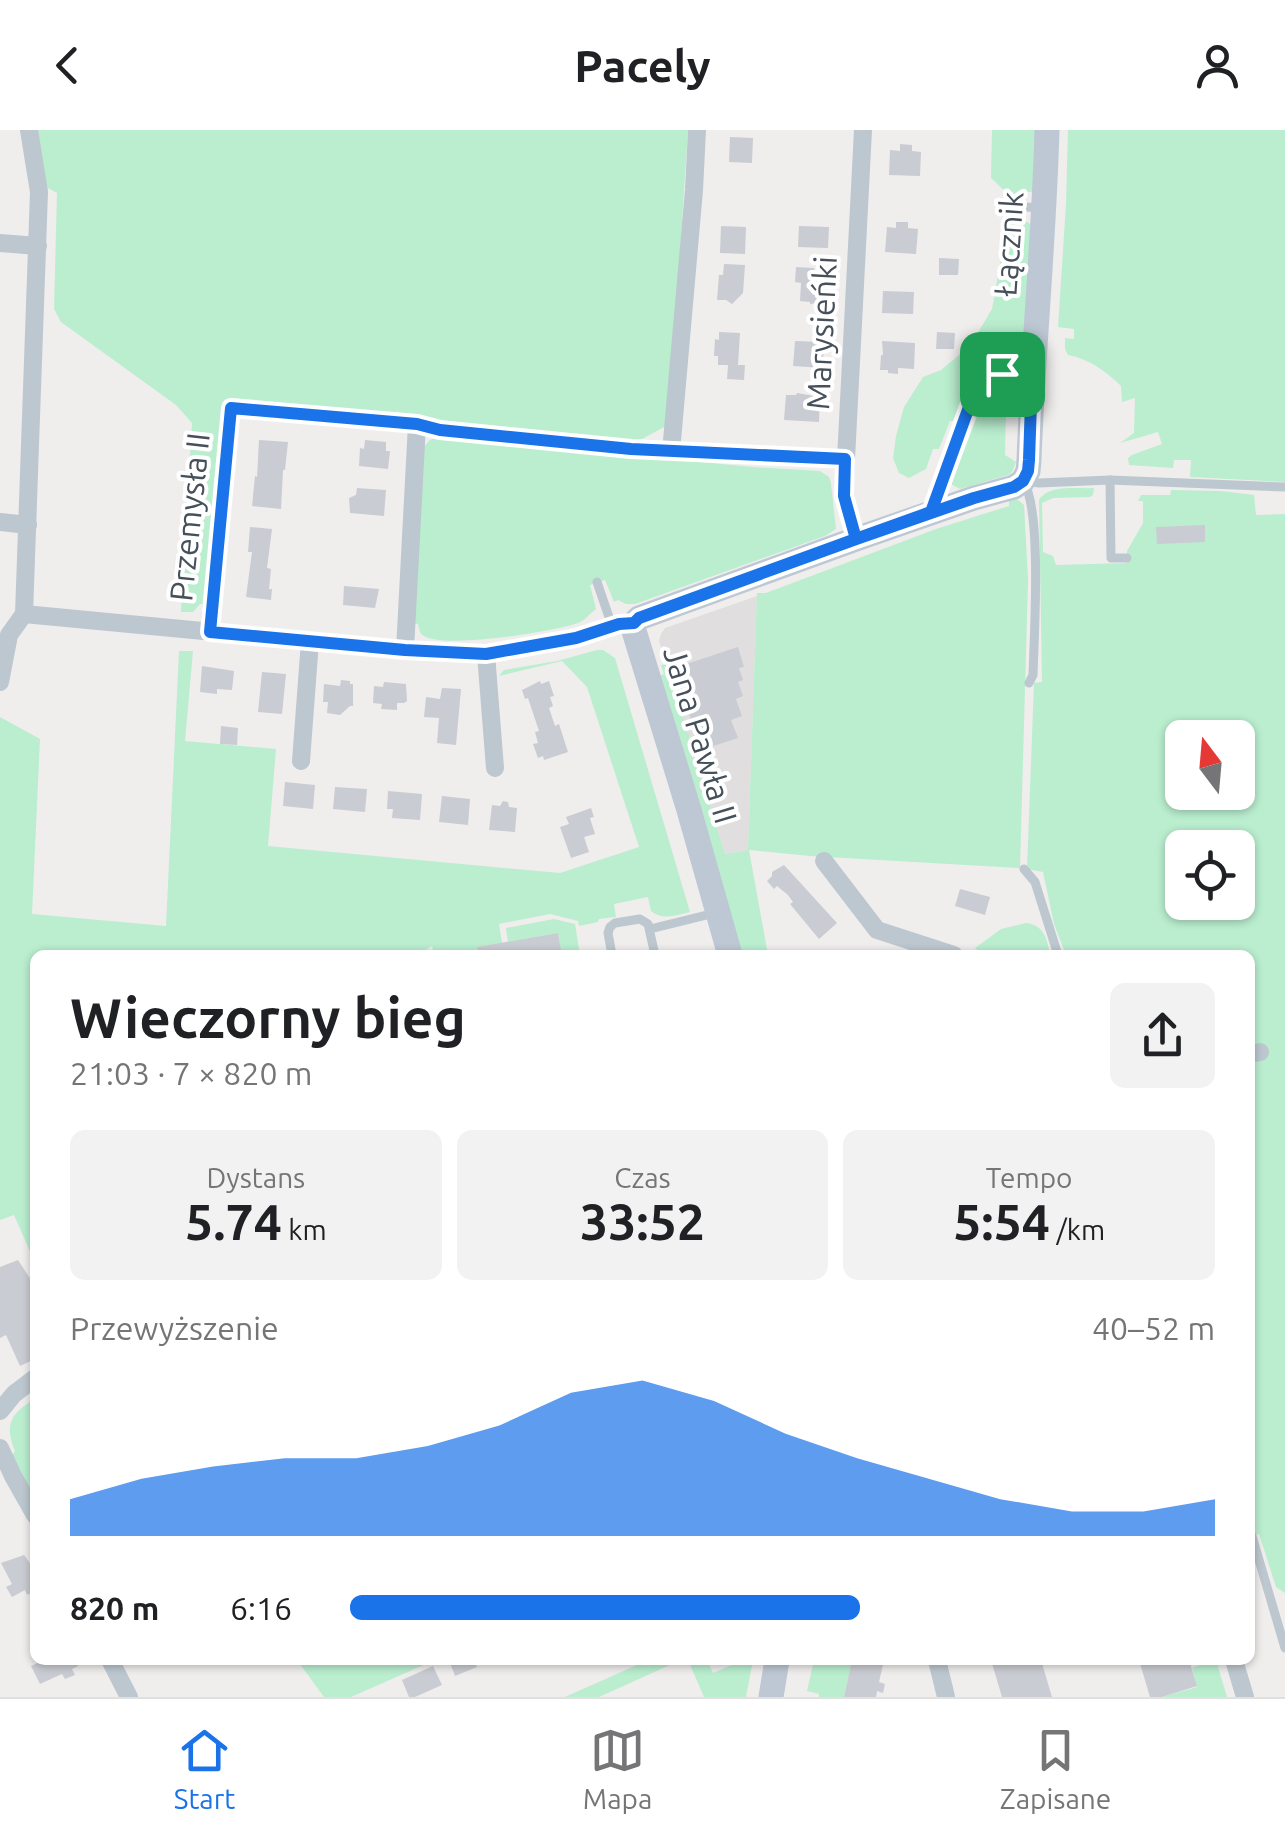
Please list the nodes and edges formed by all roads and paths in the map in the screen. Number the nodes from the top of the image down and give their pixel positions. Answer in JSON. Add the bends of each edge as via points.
{"nodes":[{"id":1,"x":29,"y":130,"type":"edge"},
{"id":2,"x":697,"y":130,"type":"edge"},
{"id":3,"x":863,"y":130,"type":"edge"},
{"id":4,"x":1047,"y":130,"type":"edge"},
{"id":5,"x":1013,"y":206,"type":"dead end"},
{"id":6,"x":1045,"y":208,"type":"junction"},
{"id":7,"x":0,"y":243,"type":"edge"},
{"id":8,"x":38,"y":246,"type":"junction"},
{"id":9,"x":1032,"y":374,"type":"junction"},
{"id":10,"x":417,"y":424,"type":"junction"},
{"id":11,"x":671,"y":452,"type":"junction"},
{"id":12,"x":845,"y":459,"type":"junction"},
{"id":13,"x":1110,"y":480,"type":"junction"},
{"id":14,"x":1023,"y":481,"type":"junction"},
{"id":15,"x":1285,"y":487,"type":"edge"},
{"id":16,"x":931,"y":512,"type":"junction"},
{"id":17,"x":0,"y":522,"type":"edge"},
{"id":18,"x":28,"y":525,"type":"junction"},
{"id":19,"x":856,"y":539,"type":"junction"},
{"id":20,"x":1127,"y":558,"type":"dead end"},
{"id":21,"x":597,"y":582,"type":"dead end"},
{"id":22,"x":24,"y":614,"type":"junction"},
{"id":23,"x":623,"y":625,"type":"junction"},
{"id":24,"x":210,"y":632,"type":"junction"},
{"id":25,"x":310,"y":641,"type":"junction"},
{"id":26,"x":405,"y":650,"type":"junction"},
{"id":27,"x":486,"y":654,"type":"junction"},
{"id":28,"x":1,"y":678,"type":"edge"},
{"id":29,"x":1029,"y":683,"type":"dead end"},
{"id":30,"x":301,"y":760,"type":"dead end"},
{"id":31,"x":496,"y":768,"type":"dead end"},
{"id":32,"x":824,"y":861,"type":"dead end"},
{"id":33,"x":1024,"y":869,"type":"dead end"},
{"id":34,"x":718,"y":912,"type":"junction"},
{"id":35,"x":650,"y":929,"type":"junction"},
{"id":36,"x":611,"y":950,"type":"edge"},
{"id":37,"x":654,"y":950,"type":"edge"},
{"id":38,"x":729,"y":950,"type":"edge"},
{"id":39,"x":939,"y":950,"type":"edge"},
{"id":40,"x":1056,"y":950,"type":"edge"},
{"id":41,"x":30,"y":1382,"type":"edge"},
{"id":42,"x":2,"y":1405,"type":"edge"},
{"id":43,"x":0,"y":1448,"type":"edge"},
{"id":44,"x":30,"y":1505,"type":"edge"},
{"id":45,"x":1255,"y":1546,"type":"edge"},
{"id":46,"x":1285,"y":1648,"type":"edge"},
{"id":47,"x":113,"y":1665,"type":"edge"},
{"id":48,"x":777,"y":1665,"type":"edge"},
{"id":49,"x":938,"y":1665,"type":"edge"},
{"id":50,"x":1235,"y":1665,"type":"edge"},
{"id":51,"x":129,"y":1697,"type":"edge"},
{"id":52,"x":771,"y":1697,"type":"edge"},
{"id":53,"x":946,"y":1697,"type":"edge"},
{"id":54,"x":1245,"y":1697,"type":"edge"}],
"edges":[{"from":1,"to":8,"type":"street","via":[[39,192]]},
{"from":2,"to":11,"type":"street"},
{"from":3,"to":12,"type":"street","name":"Marysieńki"},
{"from":4,"to":6,"type":"street","name":"Łącznik"},
{"from":5,"to":6,"type":"lane"},
{"from":6,"to":9,"type":"street","name":"Łącznik"},
{"from":7,"to":8,"type":"street"},
{"from":8,"to":18,"type":"street"},
{"from":9,"to":14,"type":"street","name":"Łącznik"},
{"from":9,"to":16,"type":"lane","via":[[990,377],[974,393]]},
{"from":10,"to":11,"type":"street"},
{"from":10,"to":24,"type":"street","name":"Przemysła II","via":[[231,408]]},
{"from":10,"to":26,"type":"street"},
{"from":11,"to":12,"type":"street"},
{"from":12,"to":19,"type":"street","name":"Marysieńki","via":[[844,496]]},
{"from":13,"to":14,"type":"lane"},
{"from":13,"to":15,"type":"lane"},
{"from":13,"to":20,"type":"lane","via":[[1110,558]]},
{"from":14,"to":16,"type":"street"},
{"from":14,"to":29,"type":"lane","via":[[1033,519]]},
{"from":16,"to":19,"type":"street"},
{"from":17,"to":18,"type":"street"},
{"from":18,"to":22,"type":"street"},
{"from":19,"to":23,"type":"street"},
{"from":21,"to":23,"type":"lane"},
{"from":22,"to":24,"type":"street"},
{"from":22,"to":28,"type":"street","via":[[9,635]]},
{"from":23,"to":27,"type":"street"},
{"from":23,"to":34,"type":"street","name":"Jana Pawła II","via":[[634,631]]},
{"from":24,"to":25,"type":"street"},
{"from":25,"to":26,"type":"street"},
{"from":25,"to":30,"type":"street"},
{"from":26,"to":27,"type":"street"},
{"from":27,"to":31,"type":"street"},
{"from":32,"to":39,"type":"street","via":[[877,930]]},
{"from":33,"to":40,"type":"lane","via":[[1035,882]]},
{"from":34,"to":35,"type":"lane"},
{"from":34,"to":38,"type":"street","name":"Jana Pawła II"},
{"from":35,"to":36,"type":"lane","via":[[640,919],[615,923],[608,933]]},
{"from":35,"to":37,"type":"lane"},
{"from":41,"to":42,"type":"street"},
{"from":43,"to":44,"type":"street"},
{"from":45,"to":46,"type":"lane"},
{"from":47,"to":51,"type":"street"},
{"from":48,"to":52,"type":"street"},
{"from":49,"to":53,"type":"street"},
{"from":50,"to":54,"type":"street"}]}
